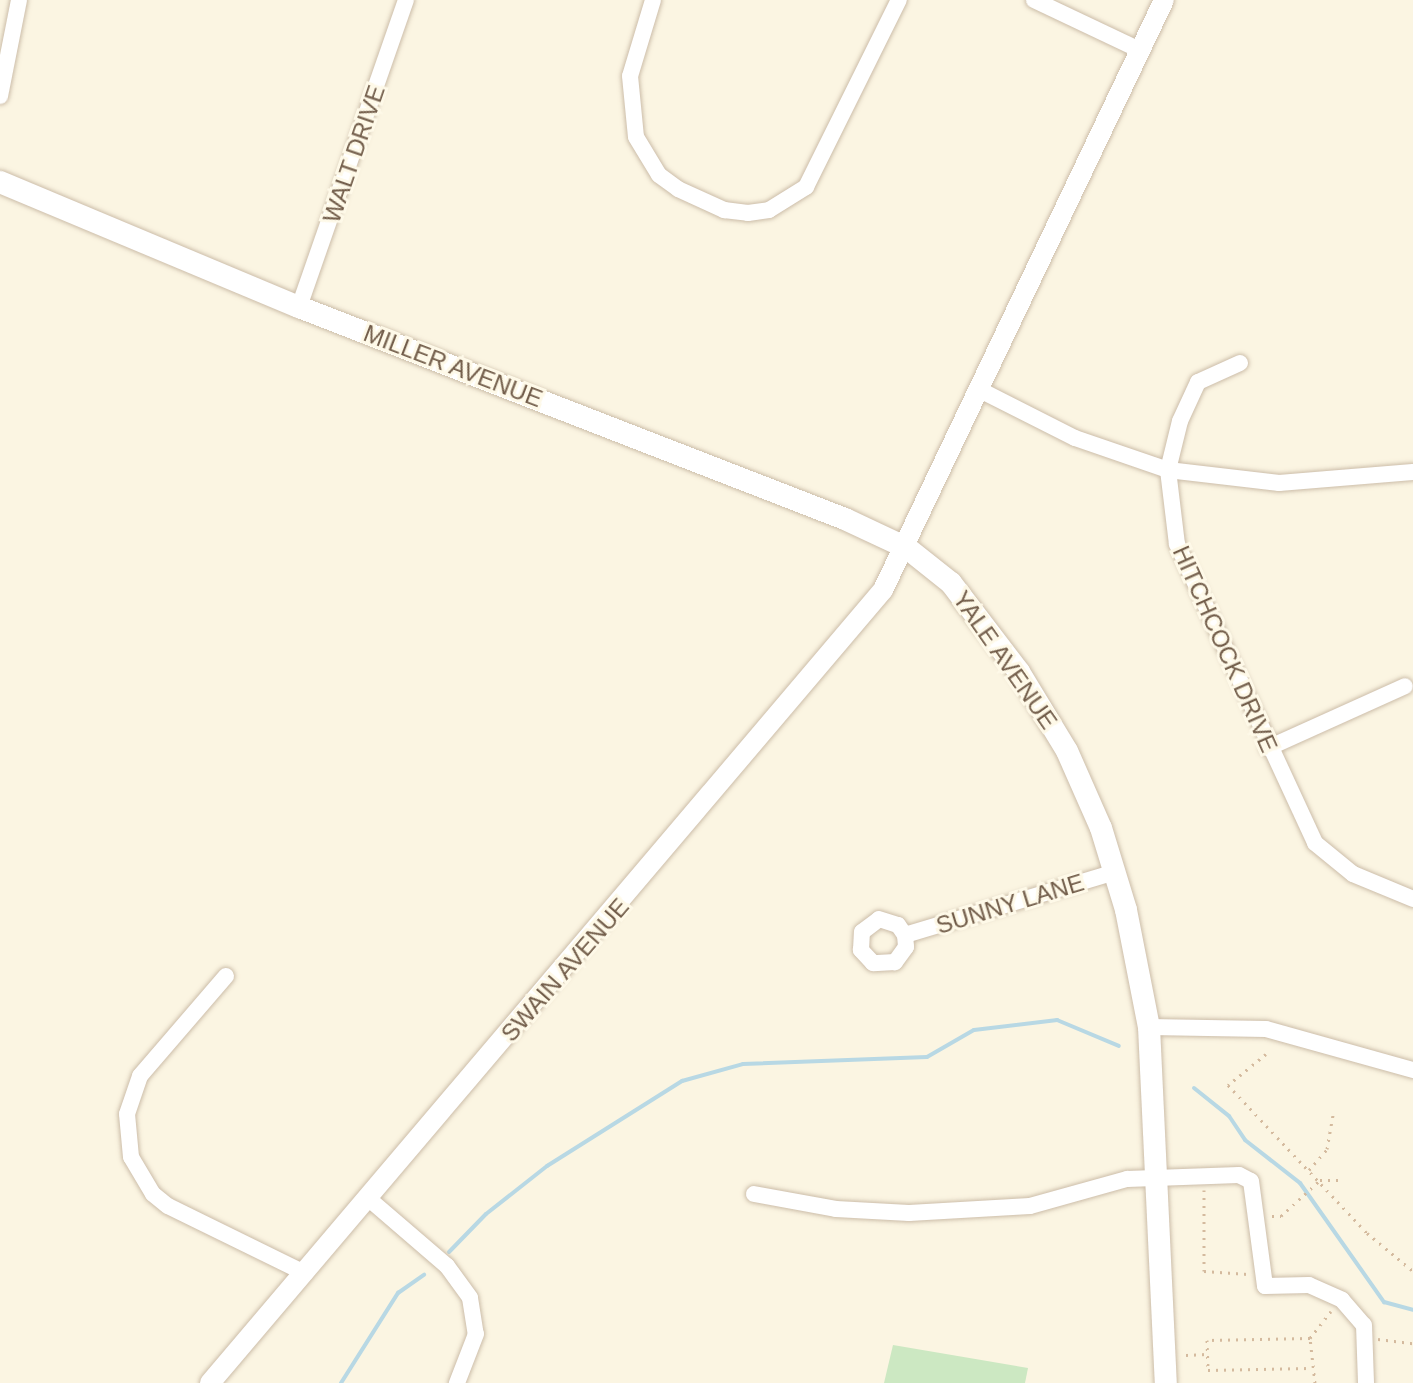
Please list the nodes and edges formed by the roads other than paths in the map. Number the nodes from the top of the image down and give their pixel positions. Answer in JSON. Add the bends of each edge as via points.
{"nodes":[{"id":1,"x":19,"y":0,"type":"edge"},
{"id":2,"x":406,"y":0,"type":"edge"},
{"id":3,"x":653,"y":0,"type":"edge"},
{"id":4,"x":899,"y":0,"type":"edge"},
{"id":5,"x":1034,"y":0,"type":"edge"},
{"id":6,"x":1164,"y":0,"type":"edge"},
{"id":7,"x":1140,"y":50,"type":"junction"},
{"id":8,"x":0,"y":96,"type":"edge"},
{"id":9,"x":0,"y":182,"type":"edge"},
{"id":10,"x":299,"y":307,"type":"junction"},
{"id":11,"x":1240,"y":363,"type":"dead end"},
{"id":12,"x":980,"y":390,"type":"junction"},
{"id":13,"x":1168,"y":470,"type":"junction"},
{"id":14,"x":1413,"y":472,"type":"edge"},
{"id":15,"x":907,"y":548,"type":"junction"},
{"id":16,"x":1405,"y":686,"type":"dead end"},
{"id":17,"x":1268,"y":748,"type":"junction"},
{"id":18,"x":1115,"y":872,"type":"junction"},
{"id":19,"x":1413,"y":899,"type":"edge"},
{"id":20,"x":905,"y":935,"type":"dead end"},
{"id":21,"x":226,"y":976,"type":"dead end"},
{"id":22,"x":1149,"y":1027,"type":"junction"},
{"id":23,"x":1413,"y":1070,"type":"edge"},
{"id":24,"x":1156,"y":1177,"type":"junction"},
{"id":25,"x":754,"y":1194,"type":"dead end"},
{"id":26,"x":369,"y":1199,"type":"junction"},
{"id":27,"x":305,"y":1273,"type":"junction"},
{"id":28,"x":210,"y":1383,"type":"edge"},
{"id":29,"x":457,"y":1383,"type":"edge"},
{"id":30,"x":1166,"y":1383,"type":"edge"},
{"id":31,"x":1366,"y":1383,"type":"edge"}],
"edges":[{"from":1,"to":8,"type":"street"},
{"from":2,"to":10,"type":"street","name":"WALT DRIVE"},
{"from":3,"to":4,"type":"street","via":[[630,76],[636,137],[659,175],[678,189],[724,210],[748,213],[769,210],[806,187]]},
{"from":5,"to":7,"type":"street"},
{"from":6,"to":7,"type":"street"},
{"from":7,"to":12,"type":"street"},
{"from":9,"to":10,"type":"main road","name":"MILLER AVENUE"},
{"from":10,"to":15,"type":"main road","name":"MILLER AVENUE","via":[[845,519]]},
{"from":11,"to":13,"type":"street","name":"HITCHCOCK DRIVE","via":[[1198,382],[1180,421]]},
{"from":12,"to":13,"type":"street","via":[[1075,438]]},
{"from":12,"to":15,"type":"street"},
{"from":13,"to":14,"type":"street","via":[[1279,483]]},
{"from":13,"to":17,"type":"street","name":"HITCHCOCK DRIVE","via":[[1177,544]]},
{"from":15,"to":18,"type":"main road","name":"YALE AVENUE","via":[[951,583],[1019,672],[1067,751]]},
{"from":15,"to":26,"type":"street","name":"SWAIN AVENUE","via":[[865,614]]},
{"from":16,"to":17,"type":"street"},
{"from":17,"to":19,"type":"street","name":"HITCHCOCK DRIVE","via":[[1315,843],[1353,874]]},
{"from":18,"to":20,"type":"street","name":"SUNNY LANE"},
{"from":18,"to":22,"type":"main road","name":"YALE AVENUE"},
{"from":21,"to":27,"type":"street","via":[[140,1076],[127,1114],[131,1157],[153,1194],[168,1206]]},
{"from":22,"to":23,"type":"street","via":[[1266,1029]]},
{"from":22,"to":24,"type":"main road","name":"YALE AVENUE"},
{"from":24,"to":25,"type":"street","via":[[1111,1181],[1013,1209],[873,1212]]},
{"from":24,"to":30,"type":"main road","name":"YALE AVENUE"},
{"from":24,"to":31,"type":"street","via":[[1239,1175],[1251,1181],[1265,1286],[1309,1285],[1342,1300],[1364,1325]]},
{"from":26,"to":27,"type":"street","name":"SWAIN AVENUE"},
{"from":26,"to":29,"type":"street","via":[[447,1266],[470,1298],[476,1334]]},
{"from":27,"to":28,"type":"street","name":"SWAIN AVENUE"}]}
